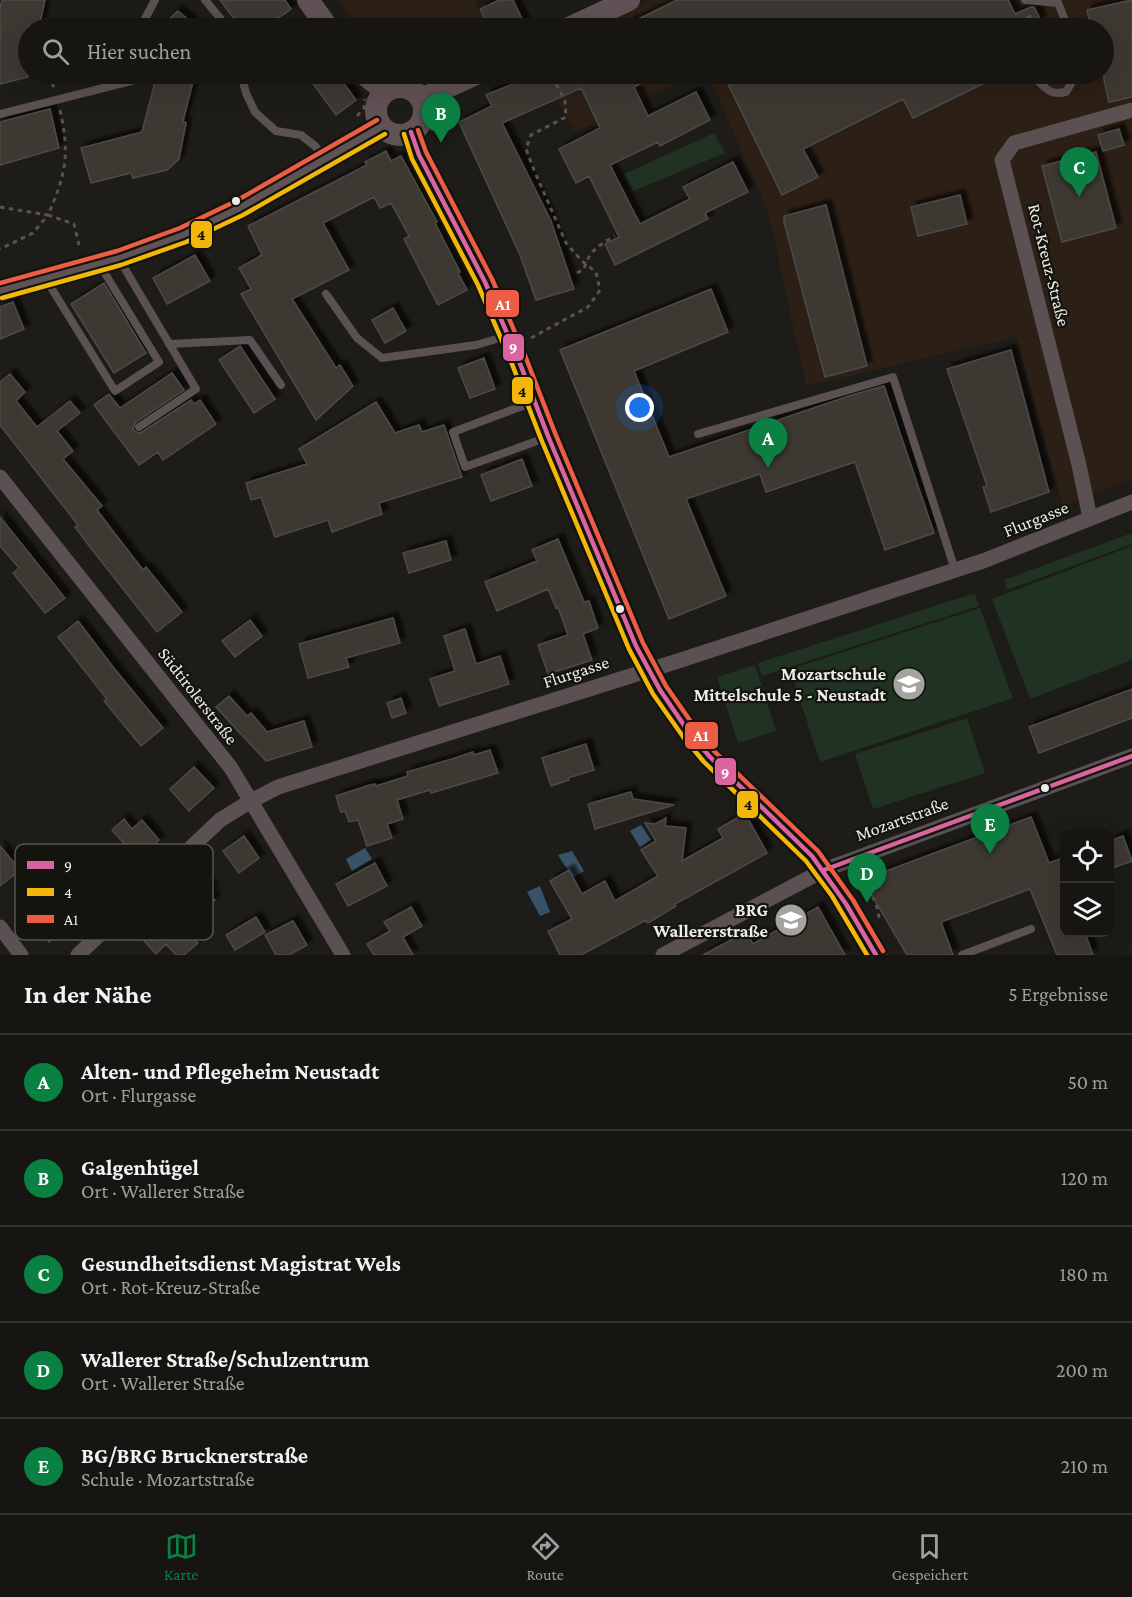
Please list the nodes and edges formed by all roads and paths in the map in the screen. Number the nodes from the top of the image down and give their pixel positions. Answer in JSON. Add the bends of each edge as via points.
{"nodes":[{"id":1,"x":155,"y":0,"type":"edge"},
{"id":2,"x":205,"y":0,"type":"edge"},
{"id":3,"x":308,"y":0,"type":"edge"},
{"id":4,"x":629,"y":0,"type":"edge"},
{"id":5,"x":1025,"y":0,"type":"edge"},
{"id":6,"x":1058,"y":2,"type":"edge"},
{"id":7,"x":145,"y":18,"type":"edge"},
{"id":8,"x":220,"y":18,"type":"edge"},
{"id":9,"x":321,"y":18,"type":"edge"},
{"id":10,"x":590,"y":18,"type":"edge"},
{"id":11,"x":1064,"y":18,"type":"edge"},
{"id":12,"x":53,"y":84,"type":"edge"},
{"id":13,"x":120,"y":84,"type":"edge"},
{"id":14,"x":244,"y":84,"type":"edge"},
{"id":15,"x":371,"y":84,"type":"edge"},
{"id":16,"x":373,"y":84,"type":"edge"},
{"id":17,"x":384,"y":84,"type":"edge"},
{"id":18,"x":454,"y":84,"type":"edge"},
{"id":19,"x":556,"y":84,"type":"edge"},
{"id":20,"x":1041,"y":84,"type":"edge"},
{"id":21,"x":1071,"y":84,"type":"edge"},
{"id":22,"x":421,"y":99,"type":"junction"},
{"id":23,"x":58,"y":100,"type":"junction"},
{"id":24,"x":1132,"y":110,"type":"edge"},
{"id":25,"x":0,"y":114,"type":"edge"},
{"id":26,"x":354,"y":120,"type":"dead end"},
{"id":27,"x":381,"y":127,"type":"junction"},
{"id":28,"x":411,"y":132,"type":"junction"},
{"id":29,"x":324,"y":159,"type":"junction"},
{"id":30,"x":0,"y":207,"type":"edge"},
{"id":31,"x":48,"y":214,"type":"junction"},
{"id":32,"x":615,"y":236,"type":"dead end"},
{"id":33,"x":0,"y":249,"type":"edge"},
{"id":34,"x":100,"y":263,"type":"junction"},
{"id":35,"x":577,"y":273,"type":"dead end"},
{"id":36,"x":45,"y":278,"type":"junction"},
{"id":37,"x":0,"y":291,"type":"edge"},
{"id":38,"x":326,"y":294,"type":"dead end"},
{"id":39,"x":517,"y":338,"type":"junction"},
{"id":40,"x":170,"y":344,"type":"junction"},
{"id":41,"x":281,"y":385,"type":"dead end"},
{"id":42,"x":535,"y":401,"type":"junction"},
{"id":43,"x":139,"y":427,"type":"dead end"},
{"id":44,"x":698,"y":434,"type":"dead end"},
{"id":45,"x":548,"y":436,"type":"junction"},
{"id":46,"x":0,"y":477,"type":"edge"},
{"id":47,"x":1132,"y":502,"type":"edge"},
{"id":48,"x":1090,"y":518,"type":"junction"},
{"id":49,"x":955,"y":570,"type":"junction"},
{"id":50,"x":648,"y":669,"type":"junction"},
{"id":51,"x":1132,"y":756,"type":"edge"},
{"id":52,"x":251,"y":801,"type":"junction"},
{"id":53,"x":195,"y":844,"type":"edge"},
{"id":54,"x":824,"y":870,"type":"junction"},
{"id":55,"x":0,"y":927,"type":"edge"},
{"id":56,"x":1031,"y":929,"type":"dead end"},
{"id":57,"x":94,"y":940,"type":"edge"},
{"id":58,"x":21,"y":955,"type":"edge"},
{"id":59,"x":78,"y":955,"type":"edge"},
{"id":60,"x":343,"y":955,"type":"edge"},
{"id":61,"x":663,"y":955,"type":"edge"},
{"id":62,"x":876,"y":955,"type":"edge"},
{"id":63,"x":962,"y":955,"type":"edge"}],
"edges":[{"from":1,"to":7,"type":"lane"},
{"from":2,"to":8,"type":"lane"},
{"from":3,"to":9,"type":"street"},
{"from":4,"to":10,"type":"street"},
{"from":5,"to":6,"type":"lane"},
{"from":6,"to":11,"type":"lane"},
{"from":12,"to":23,"type":"path"},
{"from":13,"to":23,"type":"lane"},
{"from":14,"to":29,"type":"lane","via":[[255,112],[276,131],[301,135]]},
{"from":15,"to":26,"type":"path","via":[[364,108]]},
{"from":16,"to":27,"type":"street","via":[[379,97],[375,106]]},
{"from":17,"to":22,"type":"street","via":[[406,87]]},
{"from":18,"to":22,"type":"street"},
{"from":19,"to":39,"type":"path","via":[[565,101],[566,117],[531,135],[526,149],[566,243],[596,272],[600,290],[588,307]]},
{"from":20,"to":21,"type":"lane","via":[[1057,94],[1066,92]]},
{"from":22,"to":28,"type":"street","via":[[423,119]]},
{"from":23,"to":25,"type":"lane"},
{"from":23,"to":31,"type":"path","via":[[66,165]]},
{"from":24,"to":48,"type":"street","name":"Rot-Kreuz-Straße","via":[[1014,143],[1002,160]]},
{"from":27,"to":28,"type":"street","via":[[396,135]]},
{"from":27,"to":29,"type":"street"},
{"from":28,"to":39,"type":"street","via":[[419,155]]},
{"from":29,"to":34,"type":"street","via":[[192,231]]},
{"from":30,"to":31,"type":"path"},
{"from":31,"to":33,"type":"path","via":[[33,233]]},
{"from":31,"to":34,"type":"path","via":[[74,224]]},
{"from":32,"to":35,"type":"path","via":[[587,257],[584,269]]},
{"from":34,"to":36,"type":"street"},
{"from":34,"to":36,"type":"lane","via":[[159,362],[115,391]]},
{"from":34,"to":40,"type":"lane"},
{"from":36,"to":37,"type":"street"},
{"from":38,"to":39,"type":"lane","via":[[357,338],[382,358]]},
{"from":39,"to":42,"type":"street"},
{"from":40,"to":41,"type":"lane","via":[[250,340]]},
{"from":40,"to":43,"type":"lane","via":[[196,389]]},
{"from":42,"to":45,"type":"street"},
{"from":42,"to":45,"type":"lane","via":[[453,432],[465,467]]},
{"from":44,"to":49,"type":"lane","via":[[893,377]]},
{"from":45,"to":50,"type":"street"},
{"from":46,"to":52,"type":"street","name":"Südtirolerstraße","via":[[231,768]]},
{"from":47,"to":48,"type":"street","name":"Flurgasse"},
{"from":48,"to":49,"type":"street","name":"Flurgasse"},
{"from":49,"to":50,"type":"street","name":"Flurgasse"},
{"from":50,"to":52,"type":"street","name":"Flurgasse","via":[[278,787]]},
{"from":50,"to":54,"type":"street","via":[[690,734],[710,757]]},
{"from":51,"to":54,"type":"street","name":"Mozartstraße"},
{"from":52,"to":53,"type":"street","name":"Flurgasse","via":[[220,820]]},
{"from":52,"to":60,"type":"street","name":"Südtirolerstraße"},
{"from":54,"to":61,"type":"street","name":"Mozartstraße"},
{"from":54,"to":62,"type":"street"},
{"from":55,"to":58,"type":"street"},
{"from":56,"to":63,"type":"lane"},
{"from":57,"to":59,"type":"street","name":"Flurgasse"}]}
